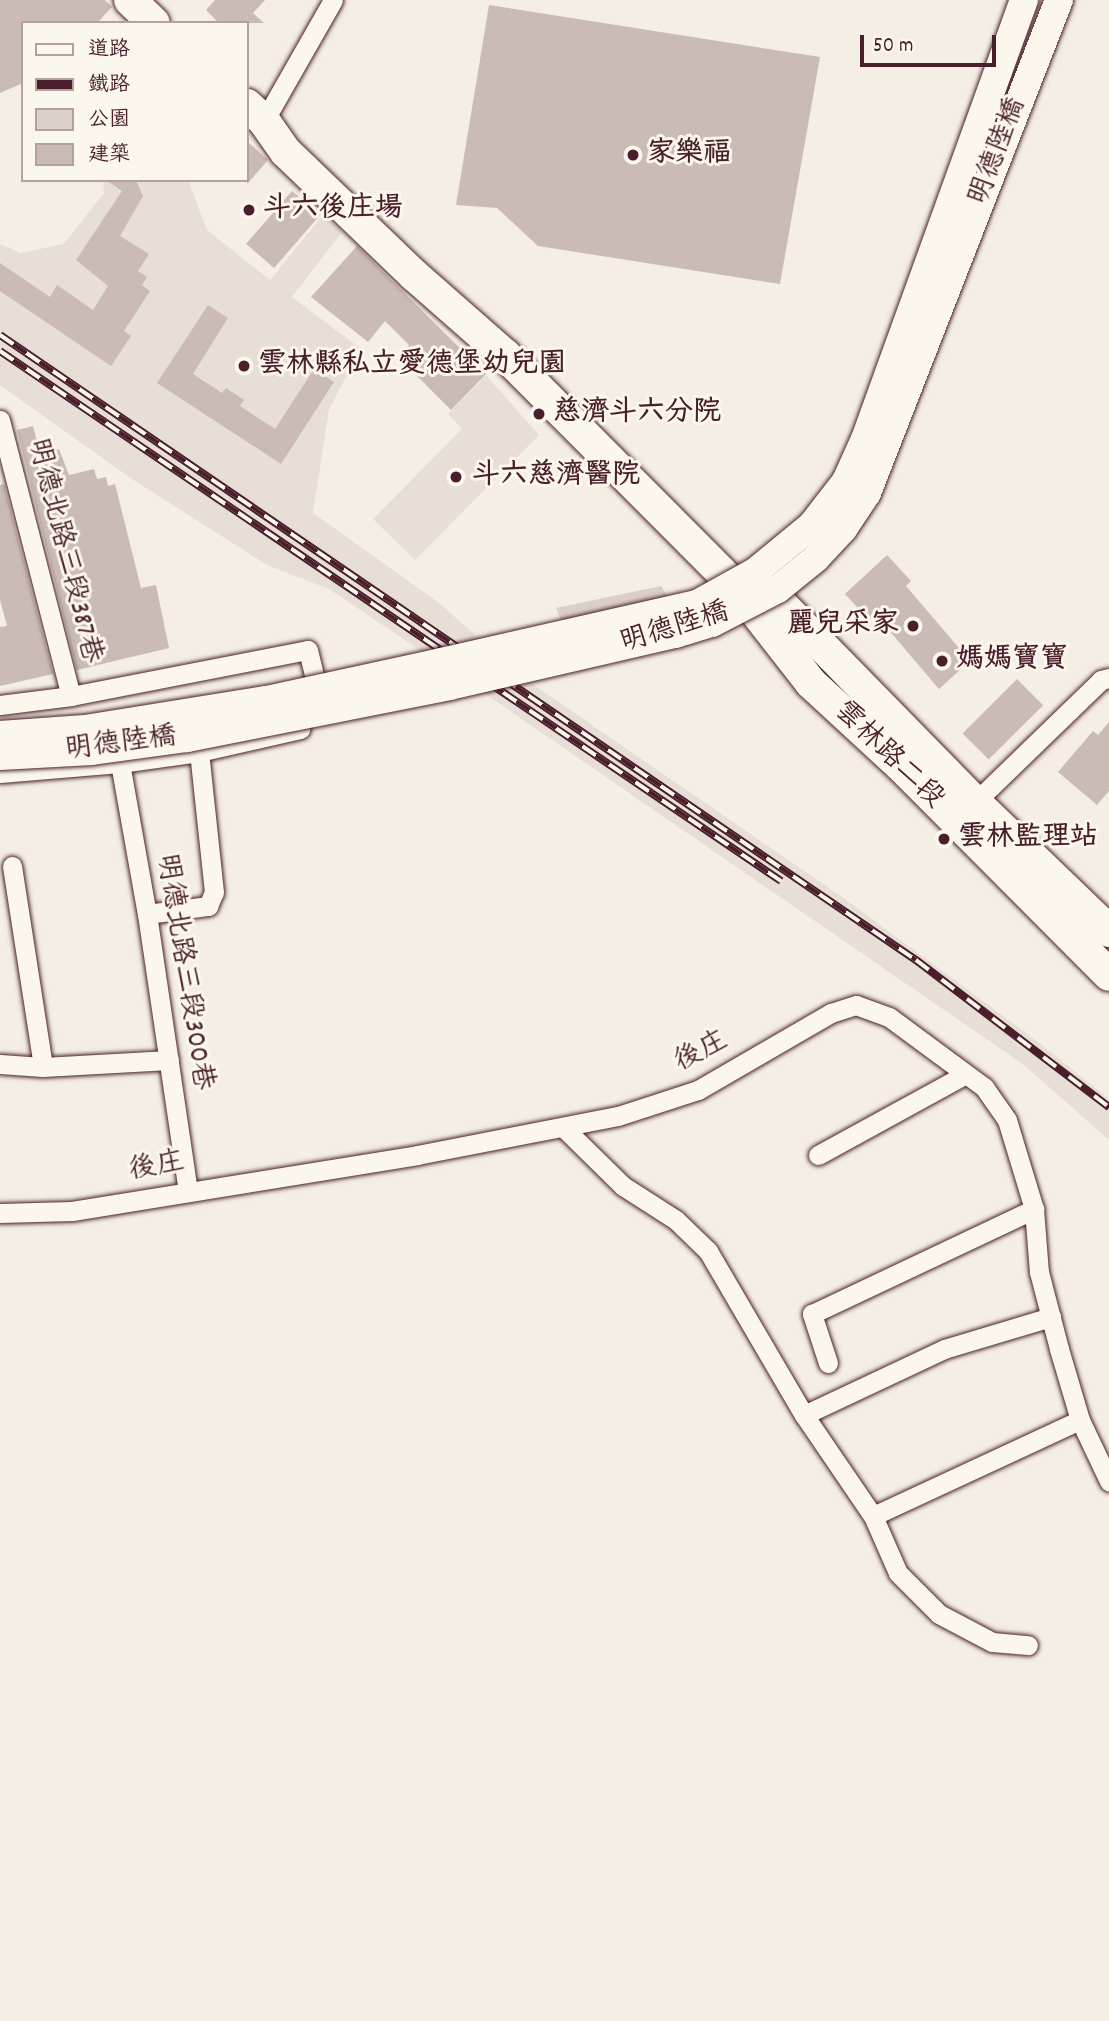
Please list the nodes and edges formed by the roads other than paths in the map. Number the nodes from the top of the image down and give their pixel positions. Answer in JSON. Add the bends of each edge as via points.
{"nodes":[{"id":1,"x":130,"y":0,"type":"edge"},
{"id":2,"x":332,"y":0,"type":"edge"},
{"id":3,"x":1024,"y":0,"type":"edge"},
{"id":4,"x":1059,"y":0,"type":"edge"},
{"id":5,"x":152,"y":21,"type":"edge"},
{"id":6,"x":255,"y":113,"type":"edge"},
{"id":7,"x":0,"y":420,"type":"edge"},
{"id":8,"x":736,"y":587,"type":"junction"},
{"id":9,"x":1106,"y":682,"type":"edge"},
{"id":10,"x":71,"y":696,"type":"junction"},
{"id":11,"x":0,"y":705,"type":"edge"},
{"id":12,"x":0,"y":735,"type":"edge"},
{"id":13,"x":199,"y":752,"type":"junction"},
{"id":14,"x":0,"y":756,"type":"edge"},
{"id":15,"x":120,"y":763,"type":"junction"},
{"id":16,"x":0,"y":773,"type":"edge"},
{"id":17,"x":965,"y":811,"type":"junction"},
{"id":18,"x":12,"y":866,"type":"dead end"},
{"id":19,"x":147,"y":914,"type":"junction"},
{"id":20,"x":1109,"y":931,"type":"edge"},
{"id":21,"x":1109,"y":975,"type":"edge"},
{"id":22,"x":169,"y":1060,"type":"junction"},
{"id":23,"x":0,"y":1064,"type":"edge"},
{"id":24,"x":43,"y":1067,"type":"junction"},
{"id":25,"x":964,"y":1075,"type":"junction"},
{"id":26,"x":564,"y":1128,"type":"junction"},
{"id":27,"x":818,"y":1155,"type":"dead end"},
{"id":28,"x":188,"y":1190,"type":"junction"},
{"id":29,"x":1034,"y":1209,"type":"junction"},
{"id":30,"x":0,"y":1213,"type":"edge"},
{"id":31,"x":1051,"y":1317,"type":"junction"},
{"id":32,"x":828,"y":1363,"type":"dead end"},
{"id":33,"x":804,"y":1415,"type":"junction"},
{"id":34,"x":1080,"y":1420,"type":"junction"},
{"id":35,"x":1109,"y":1481,"type":"edge"},
{"id":36,"x":873,"y":1516,"type":"junction"},
{"id":37,"x":1028,"y":1645,"type":"dead end"}],
"edges":[{"from":1,"to":5,"type":"main road"},
{"from":2,"to":6,"type":"street"},
{"from":3,"to":12,"type":"main road","name":"明德陸橋","bridge":true,"via":[[846,481],[812,525],[755,572],[697,604],[663,613],[294,694],[85,729]]},
{"from":4,"to":14,"type":"main road","name":"明德陸橋","bridge":true,"via":[[867,493],[843,529],[778,589],[712,623],[675,634],[449,686],[187,738],[92,751]]},
{"from":6,"to":8,"type":"main road","name":"雲林路二段","via":[[286,152],[505,355]]},
{"from":7,"to":10,"type":"street","name":"明德北路三段387巷"},
{"from":8,"to":17,"type":"main road","name":"雲林路二段","via":[[811,683]]},
{"from":8,"to":17,"type":"main road","name":"雲林路二段","via":[[782,604]]},
{"from":9,"to":17,"type":"street"},
{"from":10,"to":11,"type":"street"},
{"from":10,"to":13,"type":"street","via":[[308,650],[326,724]]},
{"from":13,"to":15,"type":"street"},
{"from":13,"to":19,"type":"street","via":[[214,892],[208,906]]},
{"from":15,"to":16,"type":"street"},
{"from":15,"to":19,"type":"street","name":"明德北路三段300巷"},
{"from":17,"to":20,"type":"main road","name":"雲林路二段"},
{"from":17,"to":21,"type":"main road","name":"雲林路二段"},
{"from":18,"to":24,"type":"street"},
{"from":19,"to":22,"type":"street","name":"明德北路三段300巷"},
{"from":22,"to":24,"type":"street"},
{"from":22,"to":28,"type":"street","name":"明德北路三段300巷"},
{"from":23,"to":24,"type":"street"},
{"from":25,"to":26,"type":"street","name":"後庄","via":[[889,1017],[856,1005],[831,1013],[698,1090]]},
{"from":25,"to":27,"type":"street"},
{"from":25,"to":29,"type":"street","name":"後庄","via":[[984,1087],[1007,1120]]},
{"from":26,"to":28,"type":"street","name":"後庄"},
{"from":26,"to":33,"type":"street","via":[[623,1186],[676,1220],[708,1251]]},
{"from":28,"to":30,"type":"street","name":"後庄","via":[[72,1211]]},
{"from":29,"to":31,"type":"street","name":"後庄","via":[[1039,1272]]},
{"from":29,"to":32,"type":"street","via":[[812,1314]]},
{"from":31,"to":33,"type":"street","via":[[944,1349]]},
{"from":31,"to":34,"type":"street","name":"後庄"},
{"from":33,"to":36,"type":"street"},
{"from":34,"to":35,"type":"street","name":"後庄"},
{"from":34,"to":36,"type":"street"},
{"from":36,"to":37,"type":"street","via":[[898,1573],[939,1614],[992,1642]]}]}
